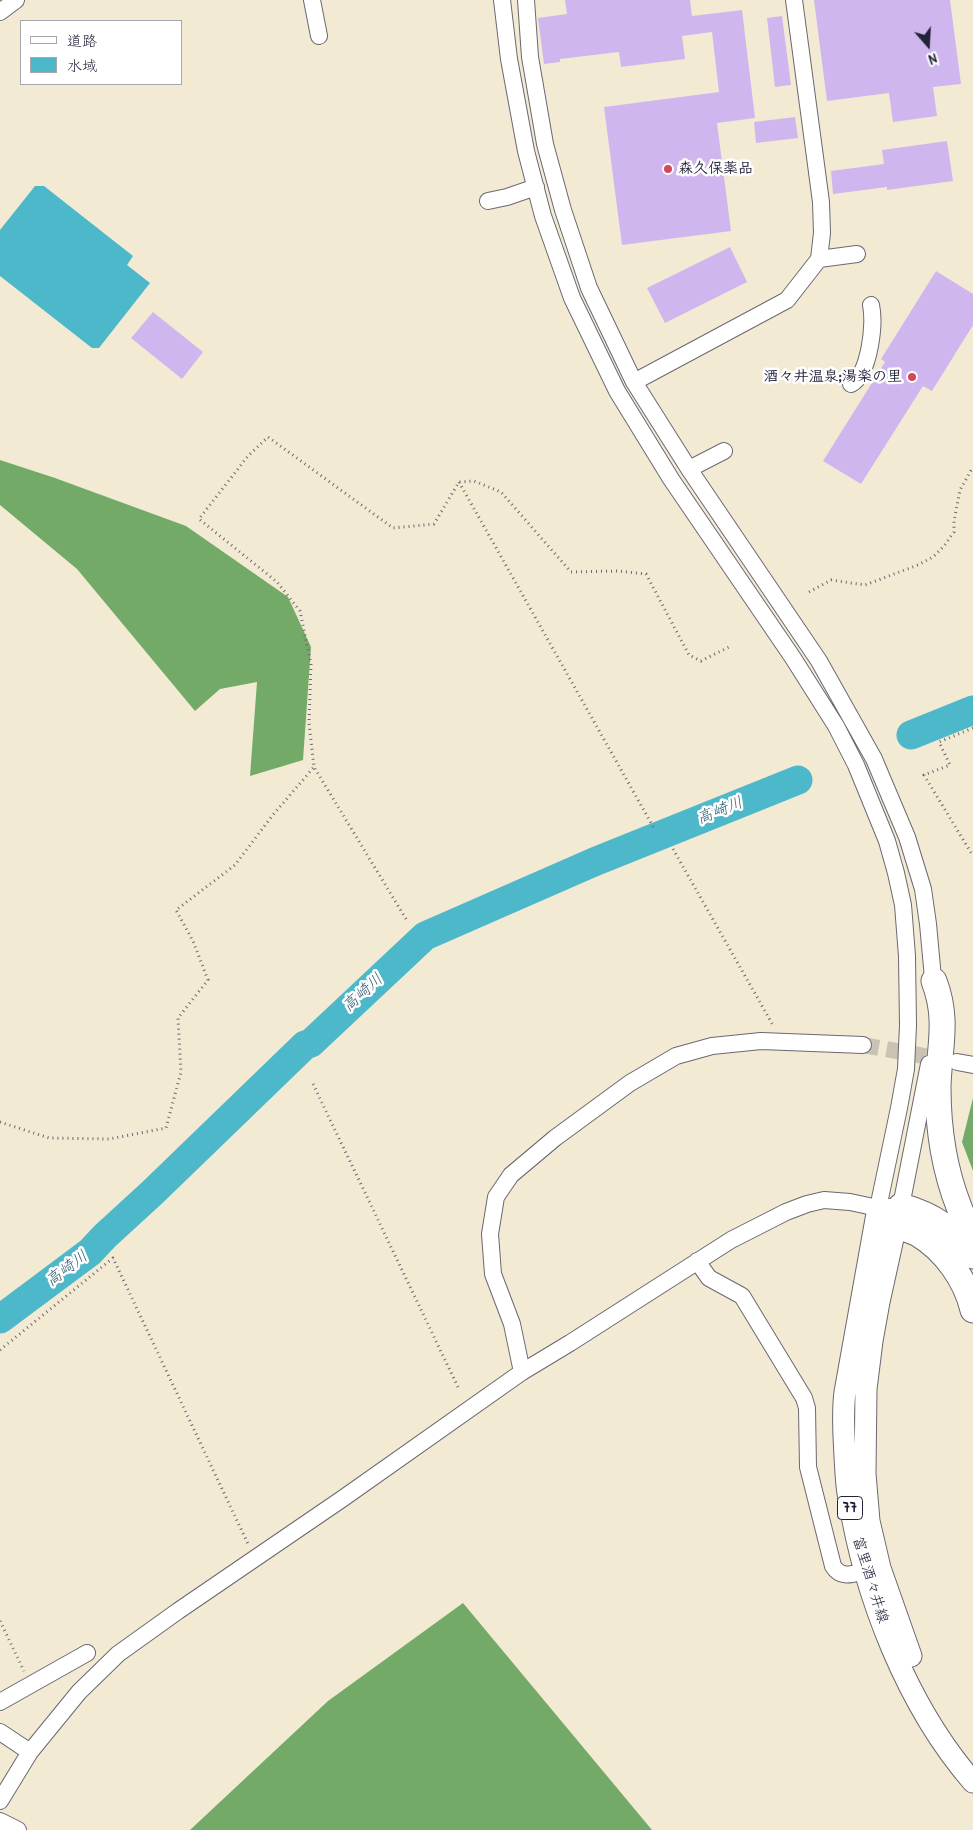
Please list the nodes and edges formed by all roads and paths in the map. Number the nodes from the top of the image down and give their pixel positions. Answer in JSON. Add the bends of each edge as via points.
{"nodes":[{"id":1,"x":16,"y":0,"type":"edge"},
{"id":2,"x":312,"y":0,"type":"edge"},
{"id":3,"x":502,"y":0,"type":"edge"},
{"id":4,"x":526,"y":0,"type":"edge"},
{"id":5,"x":794,"y":0,"type":"edge"},
{"id":6,"x":0,"y":12,"type":"edge"},
{"id":7,"x":319,"y":36,"type":"dead end"},
{"id":8,"x":536,"y":187,"type":"junction"},
{"id":9,"x":488,"y":201,"type":"dead end"},
{"id":10,"x":857,"y":254,"type":"dead end"},
{"id":11,"x":819,"y":259,"type":"junction"},
{"id":12,"x":870,"y":305,"type":"dead end"},
{"id":13,"x":634,"y":382,"type":"junction"},
{"id":14,"x":851,"y":384,"type":"dead end"},
{"id":15,"x":724,"y":451,"type":"dead end"},
{"id":16,"x":973,"y":468,"type":"edge"},
{"id":17,"x":689,"y":470,"type":"junction"},
{"id":18,"x":459,"y":482,"type":"junction"},
{"id":19,"x":809,"y":592,"type":"dead end"},
{"id":20,"x":731,"y":646,"type":"dead end"},
{"id":21,"x":973,"y":728,"type":"edge"},
{"id":22,"x":314,"y":767,"type":"junction"},
{"id":23,"x":654,"y":830,"type":"dead end"},
{"id":24,"x":673,"y":849,"type":"dead end"},
{"id":25,"x":973,"y":856,"type":"edge"},
{"id":26,"x":406,"y":919,"type":"dead end"},
{"id":27,"x":934,"y":981,"type":"junction"},
{"id":28,"x":783,"y":1042,"type":"junction"},
{"id":29,"x":864,"y":1046,"type":"tunnel mouth"},
{"id":30,"x":957,"y":1062,"type":"tunnel mouth"},
{"id":31,"x":973,"y":1065,"type":"edge"},
{"id":32,"x":313,"y":1084,"type":"dead end"},
{"id":33,"x":0,"y":1122,"type":"edge"},
{"id":34,"x":891,"y":1213,"type":"junction"},
{"id":35,"x":973,"y":1234,"type":"edge"},
{"id":36,"x":973,"y":1256,"type":"edge"},
{"id":37,"x":697,"y":1261,"type":"junction"},
{"id":38,"x":973,"y":1310,"type":"edge"},
{"id":39,"x":0,"y":1350,"type":"edge"},
{"id":40,"x":522,"y":1372,"type":"junction"},
{"id":41,"x":458,"y":1387,"type":"dead end"},
{"id":42,"x":255,"y":1559,"type":"junction"},
{"id":43,"x":865,"y":1571,"type":"junction"},
{"id":44,"x":0,"y":1621,"type":"edge"},
{"id":45,"x":87,"y":1654,"type":"dead end"},
{"id":46,"x":30,"y":1685,"type":"junction"},
{"id":47,"x":0,"y":1702,"type":"edge"},
{"id":48,"x":0,"y":1732,"type":"edge"},
{"id":49,"x":30,"y":1752,"type":"junction"},
{"id":50,"x":973,"y":1764,"type":"edge"},
{"id":51,"x":973,"y":1782,"type":"edge"},
{"id":52,"x":0,"y":1801,"type":"edge"},
{"id":53,"x":0,"y":1821,"type":"edge"},
{"id":54,"x":18,"y":1830,"type":"edge"}],
"edges":[{"from":1,"to":6,"type":"street"},
{"from":2,"to":7,"type":"street"},
{"from":3,"to":8,"type":"street","via":[[509,59]]},
{"from":4,"to":13,"type":"street","via":[[530,57],[555,182],[589,288]]},
{"from":5,"to":11,"type":"street","via":[[821,202]]},
{"from":8,"to":9,"type":"street"},
{"from":8,"to":34,"type":"street","via":[[572,298],[617,391],[671,479],[836,726],[860,773],[887,841],[903,905],[908,956],[906,1069],[899,1108]]},
{"from":10,"to":11,"type":"street"},
{"from":11,"to":13,"type":"street","via":[[787,300]]},
{"from":12,"to":14,"type":"street","via":[[872,335],[864,365],[856,382]]},
{"from":13,"to":17,"type":"street"},
{"from":15,"to":17,"type":"street"},
{"from":16,"to":19,"type":"path","via":[[960,490],[954,532],[933,557],[865,585],[831,580]]},
{"from":17,"to":27,"type":"street","via":[[818,661],[874,759],[907,837],[923,889]]},
{"from":18,"to":20,"type":"path","via":[[474,481],[501,492],[571,572],[646,574],[689,654],[701,661]]},
{"from":18,"to":22,"type":"path","via":[[434,524],[393,528],[268,437],[248,456],[198,519],[277,582],[300,611],[311,664],[308,723]]},
{"from":18,"to":23,"type":"path"},
{"from":21,"to":25,"type":"path","via":[[940,742],[950,765],[924,775]]},
{"from":22,"to":26,"type":"path"},
{"from":22,"to":33,"type":"path","via":[[235,865],[176,910],[193,941],[208,980],[178,1018],[181,1072],[166,1128],[109,1139],[49,1138]]},
{"from":24,"to":28,"type":"path"},
{"from":27,"to":34,"type":"street","via":[[928,1077]]},
{"from":27,"to":35,"type":"highway","via":[[942,1010],[943,1041],[938,1086],[942,1143],[959,1209]]},
{"from":28,"to":29,"type":"street"},
{"from":28,"to":40,"type":"street","via":[[712,1046],[676,1056],[615,1094],[511,1175],[496,1197],[490,1234],[493,1274],[512,1324]]},
{"from":30,"to":31,"type":"street"},
{"from":32,"to":41,"type":"path"},
{"from":34,"to":36,"type":"highway","via":[[931,1216],[958,1237]]},
{"from":34,"to":37,"type":"street","via":[[850,1202],[824,1200],[807,1204],[731,1240]]},
{"from":34,"to":38,"type":"highway","via":[[937,1247],[965,1286]]},
{"from":34,"to":43,"type":"main road","name":"富里酒々井線","number":"77","via":[[844,1392],[848,1497]]},
{"from":34,"to":50,"type":"main road","name":"富里酒々井線","number":"77","via":[[866,1389],[865,1474],[869,1521],[880,1568],[911,1656],[933,1702]]},
{"from":37,"to":40,"type":"street"},
{"from":37,"to":43,"type":"street","via":[[709,1278],[742,1296],[804,1398],[808,1467],[833,1566],[836,1572],[846,1575]]},
{"from":39,"to":42,"type":"path","via":[[113,1258]]},
{"from":40,"to":42,"type":"street"},
{"from":42,"to":49,"type":"street","via":[[118,1654],[79,1692]]},
{"from":43,"to":51,"type":"main road","name":"富里酒々井線","number":"77","via":[[879,1617],[909,1686],[944,1744]]},
{"from":44,"to":46,"type":"path"},
{"from":45,"to":46,"type":"street"},
{"from":46,"to":47,"type":"street"},
{"from":48,"to":49,"type":"street"},
{"from":49,"to":52,"type":"street"},
{"from":53,"to":54,"type":"street"}]}
